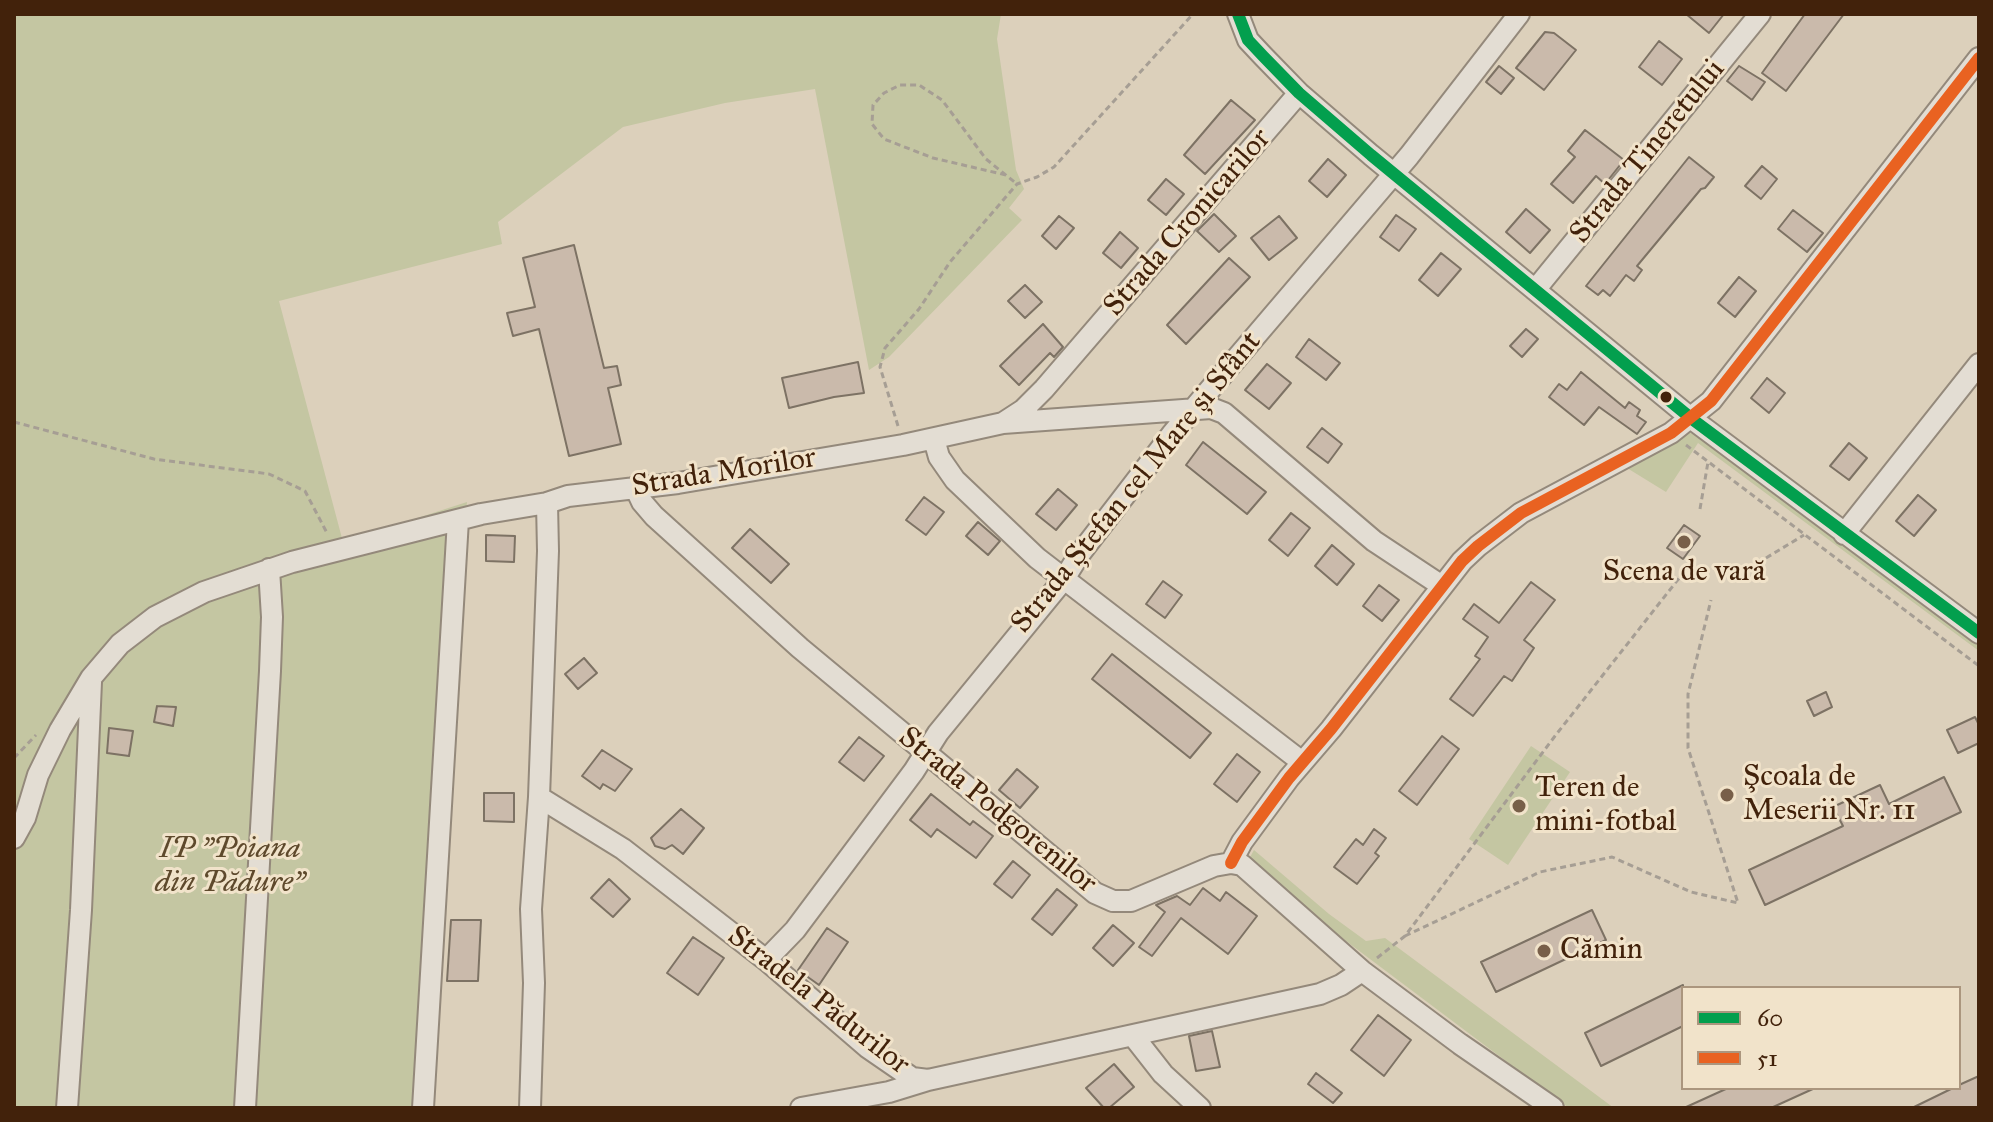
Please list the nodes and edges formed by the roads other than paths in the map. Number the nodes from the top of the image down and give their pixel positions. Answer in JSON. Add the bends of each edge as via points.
{"nodes":[{"id":1,"x":1238,"y":14,"type":"edge"},
{"id":2,"x":1519,"y":14,"type":"edge"},
{"id":3,"x":1760,"y":14,"type":"edge"},
{"id":4,"x":1979,"y":58,"type":"edge"},
{"id":5,"x":1299,"y":93,"type":"junction"},
{"id":6,"x":1394,"y":173,"type":"junction"},
{"id":7,"x":1535,"y":290,"type":"junction"},
{"id":8,"x":1979,"y":364,"type":"edge"},
{"id":9,"x":1193,"y":407,"type":"junction"},
{"id":10,"x":1692,"y":419,"type":"junction"},
{"id":11,"x":1003,"y":423,"type":"junction"},
{"id":12,"x":934,"y":439,"type":"junction"},
{"id":13,"x":635,"y":487,"type":"junction"},
{"id":14,"x":547,"y":503,"type":"junction"},
{"id":15,"x":458,"y":520,"type":"junction"},
{"id":16,"x":1844,"y":534,"type":"junction"},
{"id":17,"x":269,"y":569,"type":"junction"},
{"id":18,"x":1064,"y":579,"type":"junction"},
{"id":19,"x":1442,"y":586,"type":"junction"},
{"id":20,"x":1979,"y":633,"type":"edge"},
{"id":21,"x":91,"y":678,"type":"junction"},
{"id":22,"x":925,"y":753,"type":"junction"},
{"id":23,"x":1302,"y":762,"type":"junction"},
{"id":24,"x":539,"y":797,"type":"junction"},
{"id":25,"x":14,"y":838,"type":"edge"},
{"id":26,"x":1231,"y":863,"type":"junction"},
{"id":27,"x":766,"y":960,"type":"junction"},
{"id":28,"x":1362,"y":971,"type":"junction"},
{"id":29,"x":1134,"y":1037,"type":"junction"},
{"id":30,"x":928,"y":1080,"type":"junction"},
{"id":31,"x":67,"y":1108,"type":"edge"},
{"id":32,"x":245,"y":1108,"type":"edge"},
{"id":33,"x":423,"y":1108,"type":"edge"},
{"id":34,"x":530,"y":1108,"type":"edge"},
{"id":35,"x":801,"y":1108,"type":"edge"},
{"id":36,"x":1200,"y":1108,"type":"edge"},
{"id":37,"x":1553,"y":1108,"type":"edge"}],
"edges":[{"from":1,"to":5,"type":"street","via":[[1248,40]]},
{"from":2,"to":6,"type":"street","name":"Strada Ștefan cel Mare și Sfânt"},
{"from":3,"to":7,"type":"street","name":"Strada Tineretului"},
{"from":4,"to":10,"type":"street"},
{"from":5,"to":6,"type":"street"},
{"from":5,"to":11,"type":"street","name":"Strada Cronicarilor","via":[[1044,389]]},
{"from":6,"to":7,"type":"street"},
{"from":6,"to":9,"type":"street","name":"Strada Ștefan cel Mare și Sfânt"},
{"from":7,"to":10,"type":"street"},
{"from":8,"to":16,"type":"street"},
{"from":9,"to":11,"type":"street","name":"Strada Morilor"},
{"from":9,"to":18,"type":"street","name":"Strada Ștefan cel Mare și Sfânt"},
{"from":9,"to":19,"type":"street","name":"Strada Morilor","via":[[1224,413],[1374,541]]},
{"from":10,"to":16,"type":"street"},
{"from":10,"to":19,"type":"street","via":[[1521,513],[1478,546]]},
{"from":11,"to":12,"type":"street","name":"Strada Morilor"},
{"from":12,"to":13,"type":"street","name":"Strada Morilor"},
{"from":12,"to":18,"type":"street","via":[[955,480]]},
{"from":13,"to":14,"type":"street","name":"Strada Morilor"},
{"from":13,"to":22,"type":"street","name":"Strada Podgorenilor","via":[[642,502],[673,533]]},
{"from":14,"to":15,"type":"street","name":"Strada Morilor"},
{"from":14,"to":24,"type":"street"},
{"from":15,"to":17,"type":"street","name":"Strada Morilor"},
{"from":15,"to":33,"type":"street"},
{"from":16,"to":20,"type":"street"},
{"from":17,"to":21,"type":"street","name":"Strada Morilor","via":[[204,592],[155,617],[120,644]]},
{"from":17,"to":32,"type":"street","via":[[270,671]]},
{"from":18,"to":22,"type":"street","name":"Strada Ștefan cel Mare și Sfânt"},
{"from":18,"to":23,"type":"street"},
{"from":19,"to":23,"type":"street"},
{"from":21,"to":25,"type":"street","name":"Strada Morilor","via":[[38,775]]},
{"from":21,"to":31,"type":"street"},
{"from":22,"to":26,"type":"street","name":"Strada Podgorenilor","via":[[1077,880],[1113,901],[1131,901]]},
{"from":22,"to":27,"type":"street","name":"Strada Ștefan cel Mare și Sfânt","via":[[795,930]]},
{"from":23,"to":26,"type":"street"},
{"from":24,"to":27,"type":"street","name":"Stradela Pădurilor","via":[[623,849]]},
{"from":24,"to":34,"type":"street","via":[[531,909]]},
{"from":26,"to":28,"type":"street","via":[[1254,874]]},
{"from":27,"to":30,"type":"street","name":"Stradela Pădurilor","via":[[867,1047],[912,1078]]},
{"from":28,"to":29,"type":"street","name":"Stradela Pădurilor","via":[[1320,994]]},
{"from":28,"to":37,"type":"street"},
{"from":29,"to":30,"type":"street","name":"Stradela Pădurilor"},
{"from":29,"to":36,"type":"street"},
{"from":30,"to":35,"type":"street"}]}
